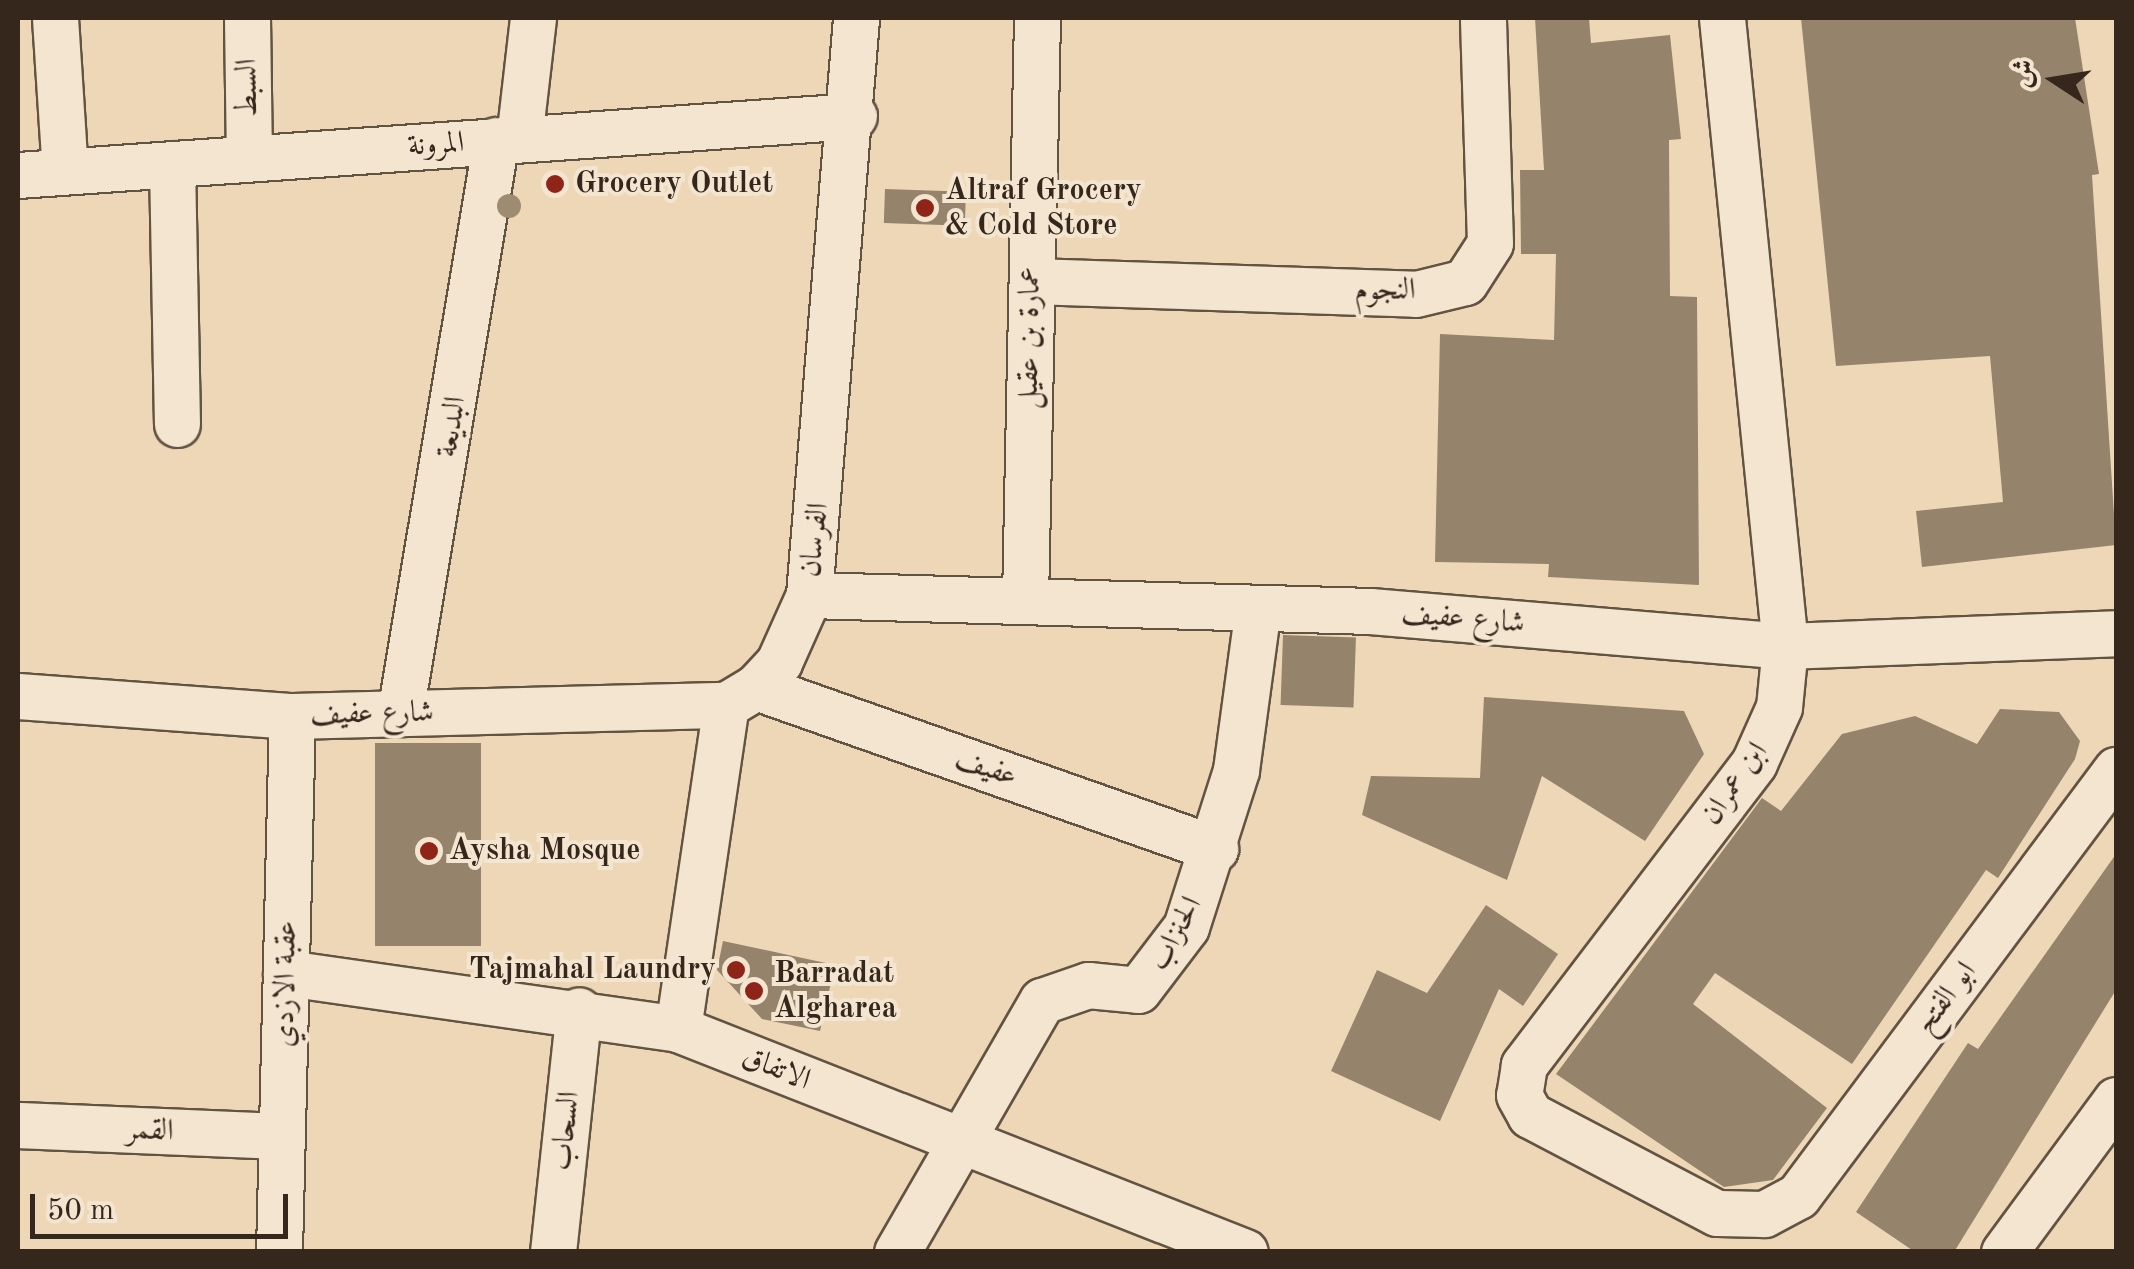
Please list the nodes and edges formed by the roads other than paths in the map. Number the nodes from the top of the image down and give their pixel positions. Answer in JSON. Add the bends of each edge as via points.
{"nodes":[{"id":1,"x":55,"y":18,"type":"edge"},
{"id":2,"x":247,"y":18,"type":"edge"},
{"id":3,"x":532,"y":18,"type":"edge"},
{"id":4,"x":856,"y":18,"type":"edge"},
{"id":5,"x":1038,"y":18,"type":"edge"},
{"id":6,"x":1482,"y":18,"type":"edge"},
{"id":7,"x":1722,"y":18,"type":"edge"},
{"id":8,"x":854,"y":116,"type":"junction"},
{"id":9,"x":508,"y":139,"type":"junction"},
{"id":10,"x":249,"y":158,"type":"junction"},
{"id":11,"x":172,"y":164,"type":"junction"},
{"id":12,"x":65,"y":171,"type":"junction"},
{"id":13,"x":18,"y":175,"type":"edge"},
{"id":14,"x":1032,"y":282,"type":"junction"},
{"id":15,"x":177,"y":424,"type":"dead end"},
{"id":16,"x":809,"y":595,"type":"junction"},
{"id":17,"x":1024,"y":600,"type":"junction"},
{"id":18,"x":1258,"y":608,"type":"junction"},
{"id":19,"x":2116,"y":632,"type":"edge"},
{"id":20,"x":1785,"y":646,"type":"junction"},
{"id":21,"x":18,"y":696,"type":"edge"},
{"id":22,"x":741,"y":696,"type":"junction"},
{"id":23,"x":400,"y":713,"type":"junction"},
{"id":24,"x":292,"y":716,"type":"junction"},
{"id":25,"x":2116,"y":770,"type":"edge"},
{"id":26,"x":1216,"y":849,"type":"junction"},
{"id":27,"x":286,"y":973,"type":"junction"},
{"id":28,"x":579,"y":1010,"type":"junction"},
{"id":29,"x":678,"y":1028,"type":"junction"},
{"id":30,"x":2116,"y":1100,"type":"edge"},
{"id":31,"x":18,"y":1125,"type":"edge"},
{"id":32,"x":282,"y":1136,"type":"junction"},
{"id":33,"x":953,"y":1141,"type":"junction"},
{"id":34,"x":1764,"y":1214,"type":"joint"},
{"id":35,"x":1220,"y":1248,"type":"edge"},
{"id":36,"x":279,"y":1252,"type":"edge"},
{"id":37,"x":553,"y":1252,"type":"edge"},
{"id":38,"x":897,"y":1252,"type":"edge"},
{"id":39,"x":2004,"y":1252,"type":"edge"}],
"edges":[{"from":1,"to":12,"type":"street"},
{"from":2,"to":10,"type":"street","name":"السبط"},
{"from":3,"to":9,"type":"street","name":"البديعة"},
{"from":4,"to":8,"type":"street","name":"الفرسان"},
{"from":5,"to":14,"type":"street","name":"عمارة بن عقيل"},
{"from":6,"to":14,"type":"street","name":"النجوم","via":[[1490,243],[1465,282],[1416,294]]},
{"from":7,"to":20,"type":"street","name":"ابن عمران"},
{"from":8,"to":9,"type":"street","name":"المرونة"},
{"from":8,"to":16,"type":"street","name":"الفرسان"},
{"from":9,"to":10,"type":"street","name":"المرونة"},
{"from":9,"to":23,"type":"street","name":"البديعة"},
{"from":10,"to":11,"type":"street","name":"المرونة"},
{"from":11,"to":12,"type":"street","name":"المرونة"},
{"from":11,"to":15,"type":"street"},
{"from":12,"to":13,"type":"street","name":"المرونة"},
{"from":14,"to":17,"type":"street","name":"عمارة بن عقيل"},
{"from":16,"to":17,"type":"street","name":"شارع عفيف"},
{"from":16,"to":22,"type":"street","name":"الفرسان","via":[[779,662]]},
{"from":17,"to":18,"type":"street","name":"شارع عفيف"},
{"from":18,"to":20,"type":"street","name":"شارع عفيف"},
{"from":18,"to":26,"type":"street","name":"الحنزاب"},
{"from":19,"to":20,"type":"street","name":"شارع عفيف"},
{"from":20,"to":34,"type":"street","name":"ابن عمران","via":[[1780,707],[1754,762],[1524,1065],[1519,1095],[1530,1116],[1617,1166],[1717,1213]]},
{"from":21,"to":24,"type":"street","name":"شارع عفيف"},
{"from":22,"to":23,"type":"street","name":"شارع عفيف"},
{"from":22,"to":26,"type":"street","name":"عفيف"},
{"from":22,"to":29,"type":"street","name":"الفرسان"},
{"from":23,"to":24,"type":"street","name":"شارع عفيف"},
{"from":24,"to":27,"type":"street","name":"عقبة الازدي"},
{"from":25,"to":34,"type":"street","name":"ابو الفتح","via":[[1798,1196]]},
{"from":26,"to":33,"type":"street","name":"الحنزاب","via":[[1158,976],[1138,990],[1076,987],[1042,1001]]},
{"from":27,"to":28,"type":"street","name":"الاتفاق"},
{"from":27,"to":32,"type":"street","name":"عقبة الازدي"},
{"from":28,"to":29,"type":"street","name":"الاتفاق"},
{"from":28,"to":37,"type":"street","name":"السحاب"},
{"from":29,"to":33,"type":"street","name":"الاتفاق"},
{"from":30,"to":39,"type":"street"},
{"from":31,"to":32,"type":"street","name":"القمر"},
{"from":32,"to":36,"type":"street","name":"عقبة الازدي"},
{"from":33,"to":35,"type":"street","name":"الاتفاق"},
{"from":33,"to":38,"type":"street","name":"الحنزاب"}]}
